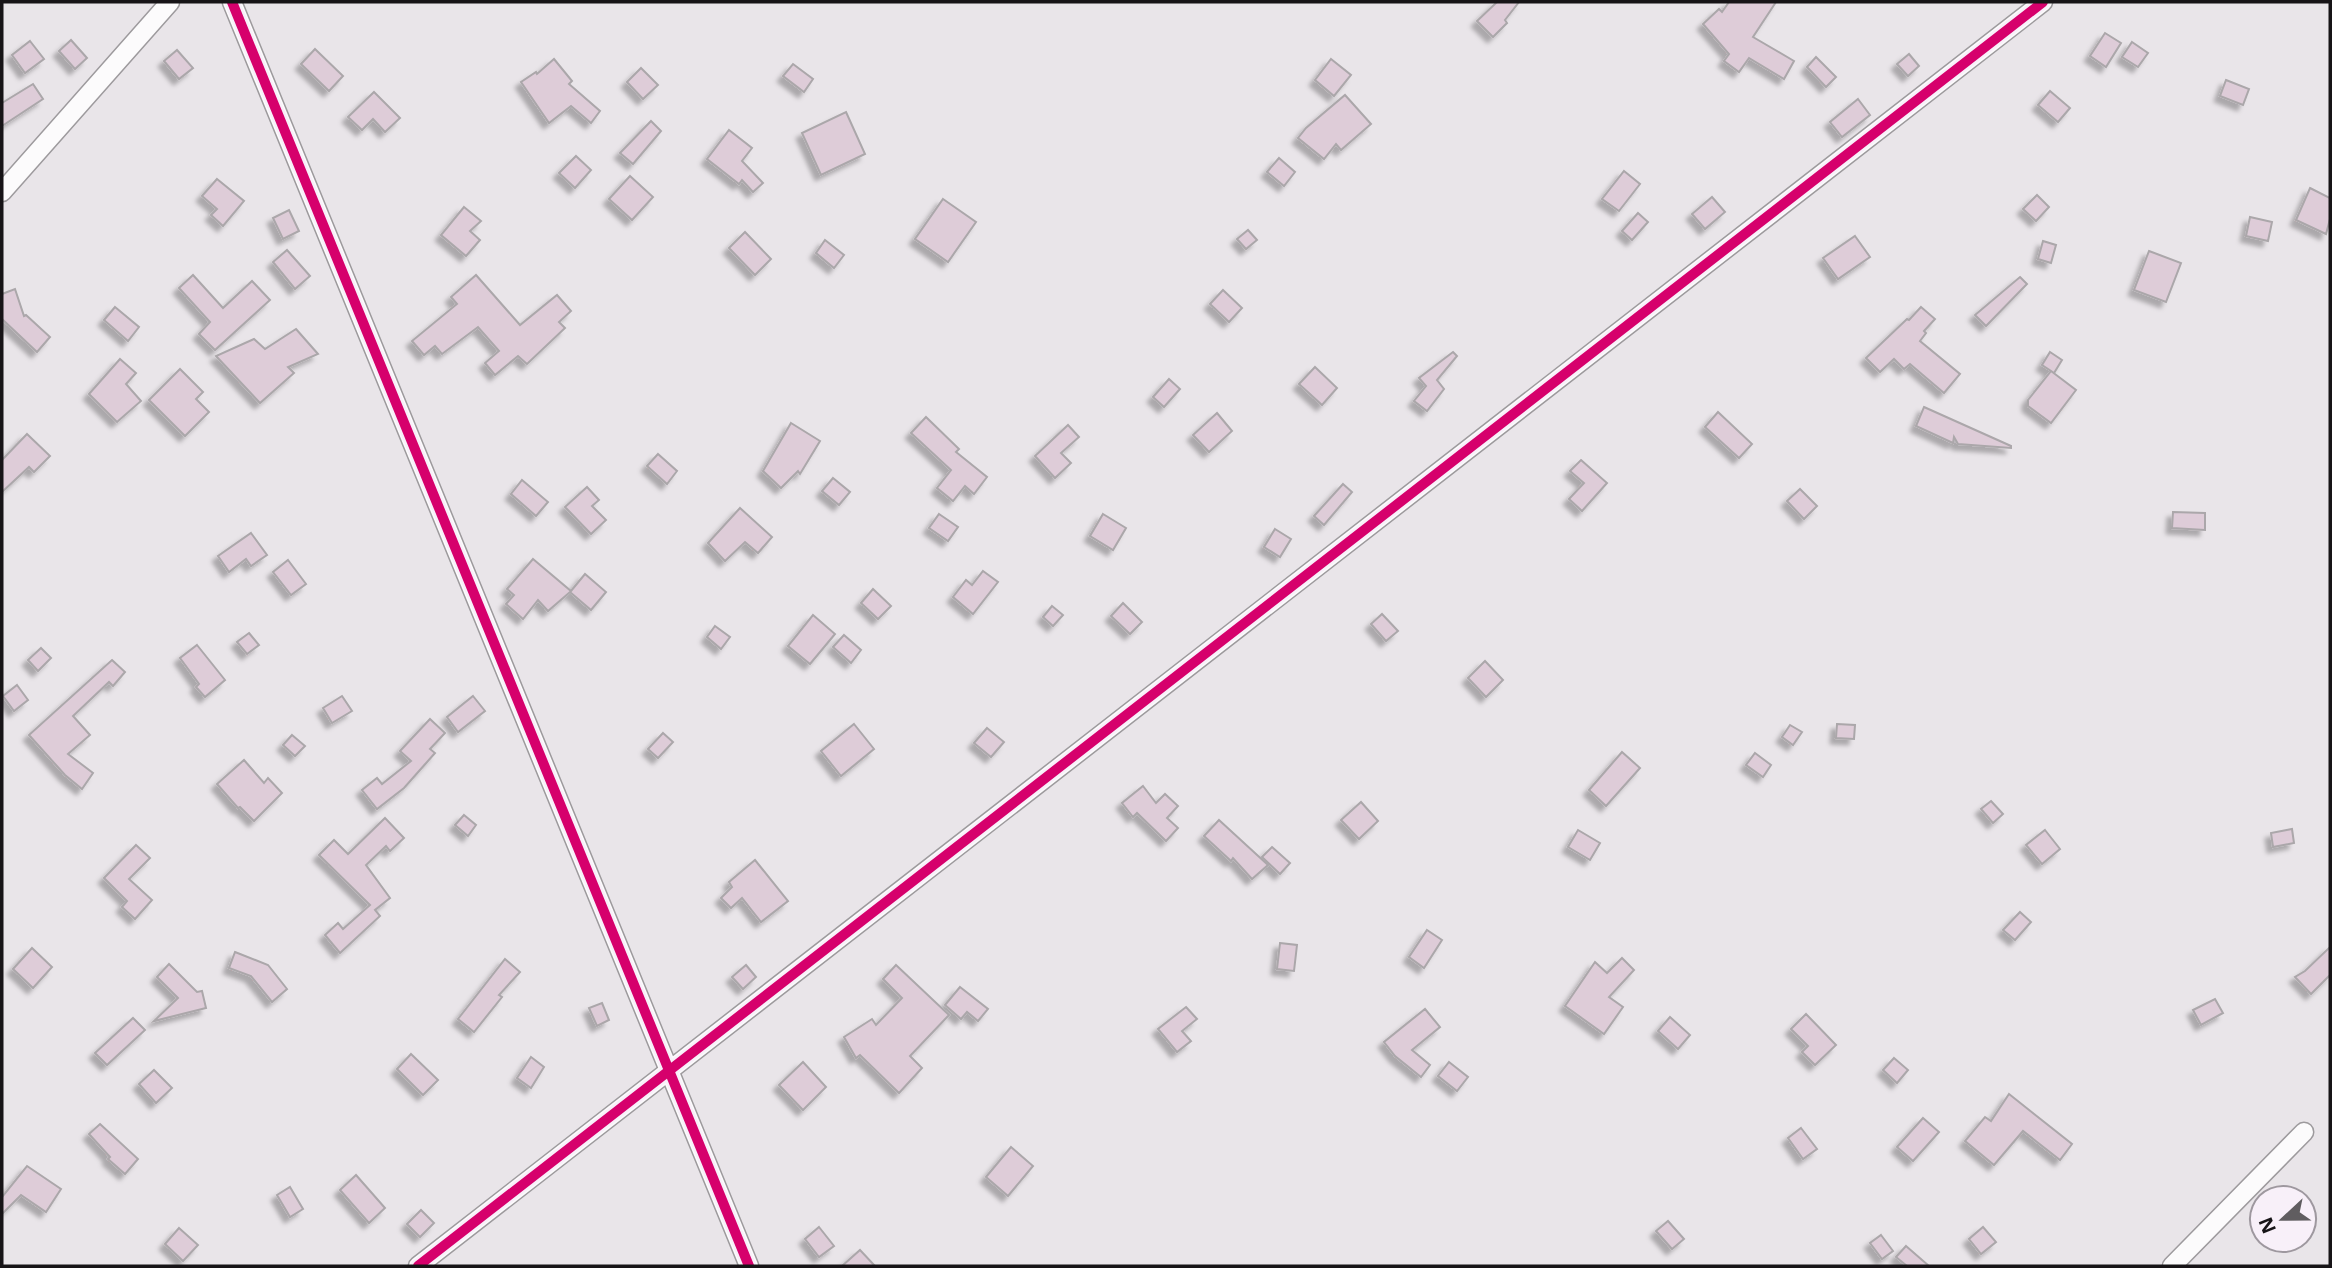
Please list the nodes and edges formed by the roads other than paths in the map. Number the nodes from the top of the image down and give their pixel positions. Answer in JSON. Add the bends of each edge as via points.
{"nodes":[{"id":1,"x":170,"y":2,"type":"edge"},
{"id":2,"x":232,"y":2,"type":"edge"},
{"id":3,"x":2043,"y":2,"type":"edge"},
{"id":4,"x":2,"y":192,"type":"edge"},
{"id":5,"x":668,"y":1072,"type":"junction"},
{"id":6,"x":2304,"y":1132,"type":"dead end"},
{"id":7,"x":418,"y":1266,"type":"edge"},
{"id":8,"x":749,"y":1266,"type":"edge"},
{"id":9,"x":2172,"y":1266,"type":"edge"}],
"edges":[{"from":1,"to":4,"type":"street"},
{"from":2,"to":5,"type":"street"},
{"from":3,"to":5,"type":"street"},
{"from":5,"to":7,"type":"street"},
{"from":5,"to":8,"type":"street"},
{"from":6,"to":9,"type":"street"}]}
